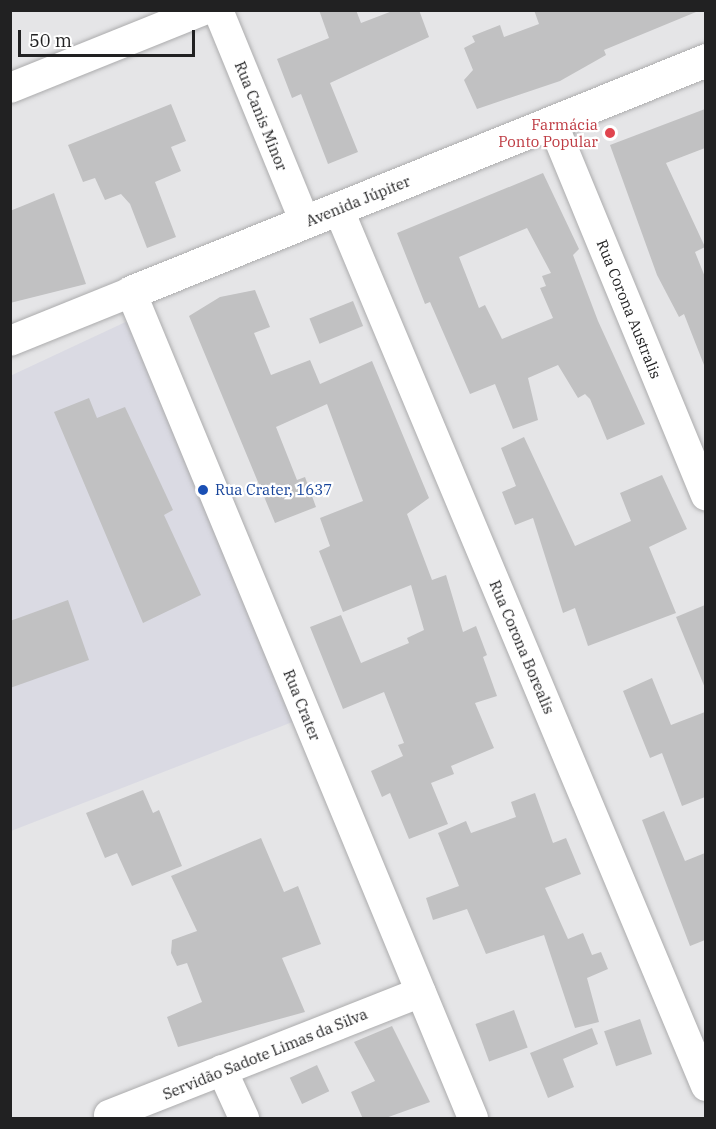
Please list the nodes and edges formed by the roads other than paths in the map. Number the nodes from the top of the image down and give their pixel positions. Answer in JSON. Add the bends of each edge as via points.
{"nodes":[{"id":1,"x":204,"y":10,"type":"edge"},
{"id":2,"x":218,"y":10,"type":"edge"},
{"id":3,"x":705,"y":60,"type":"edge"},
{"id":4,"x":10,"y":88,"type":"edge"},
{"id":5,"x":552,"y":122,"type":"junction"},
{"id":6,"x":338,"y":208,"type":"junction"},
{"id":7,"x":304,"y":222,"type":"junction"},
{"id":8,"x":131,"y":292,"type":"junction"},
{"id":9,"x":10,"y":341,"type":"edge"},
{"id":10,"x":705,"y":496,"type":"edge"},
{"id":11,"x":421,"y":992,"type":"junction"},
{"id":12,"x":222,"y":1070,"type":"junction"},
{"id":13,"x":705,"y":1086,"type":"edge"},
{"id":14,"x":109,"y":1116,"type":"dead end"},
{"id":15,"x":244,"y":1119,"type":"edge"},
{"id":16,"x":473,"y":1119,"type":"edge"}],
"edges":[{"from":1,"to":4,"type":"street"},
{"from":2,"to":7,"type":"street","name":"Rua Canis Minor"},
{"from":3,"to":5,"type":"main road","name":"Avenida Júpiter"},
{"from":5,"to":6,"type":"main road","name":"Avenida Júpiter"},
{"from":5,"to":10,"type":"street","name":"Rua Corona Australis"},
{"from":6,"to":7,"type":"main road","name":"Avenida Júpiter"},
{"from":6,"to":13,"type":"street","name":"Rua Corona Borealis"},
{"from":7,"to":8,"type":"main road","name":"Avenida Júpiter"},
{"from":8,"to":9,"type":"street","name":"Avenida Júpiter"},
{"from":8,"to":11,"type":"street","name":"Rua Crater"},
{"from":11,"to":12,"type":"street","name":"Servidão Sadote Limas da Silva"},
{"from":11,"to":16,"type":"street","name":"Rua Crater"},
{"from":12,"to":14,"type":"street","name":"Servidão Sadote Limas da Silva"},
{"from":12,"to":15,"type":"street"}]}
